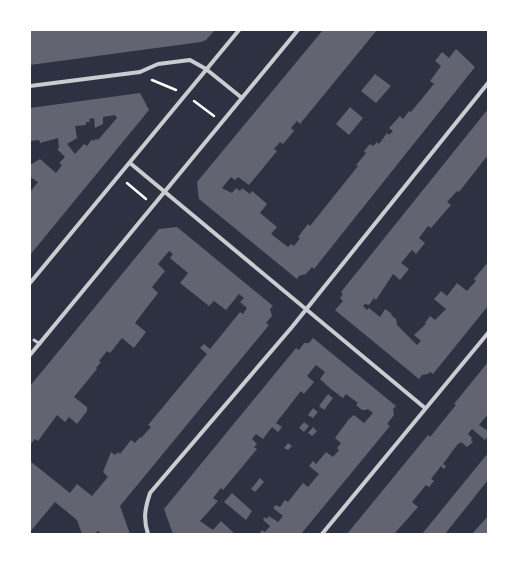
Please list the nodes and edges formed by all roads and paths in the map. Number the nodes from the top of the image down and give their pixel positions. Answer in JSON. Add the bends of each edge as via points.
{"nodes":[{"id":1,"x":239,"y":30,"type":"edge"},
{"id":2,"x":298,"y":30,"type":"edge"},
{"id":3,"x":206,"y":69,"type":"junction"},
{"id":4,"x":140,"y":72,"type":"junction"},
{"id":5,"x":488,"y":83,"type":"edge"},
{"id":6,"x":30,"y":86,"type":"edge"},
{"id":7,"x":185,"y":94,"type":"junction"},
{"id":8,"x":242,"y":98,"type":"junction"},
{"id":9,"x":222,"y":123,"type":"junction"},
{"id":10,"x":130,"y":164,"type":"junction"},
{"id":11,"x":125,"y":182,"type":"dead end"},
{"id":12,"x":164,"y":193,"type":"junction"},
{"id":13,"x":147,"y":200,"type":"dead end"},
{"id":14,"x":30,"y":283,"type":"edge"},
{"id":15,"x":305,"y":310,"type":"junction"},
{"id":16,"x":488,"y":333,"type":"edge"},
{"id":17,"x":34,"y":340,"type":"dead end"},
{"id":18,"x":40,"y":344,"type":"junction"},
{"id":19,"x":30,"y":355,"type":"edge"},
{"id":20,"x":425,"y":408,"type":"junction"},
{"id":21,"x":148,"y":534,"type":"edge"},
{"id":22,"x":322,"y":534,"type":"edge"}],
"edges":[{"from":1,"to":3,"type":"street"},
{"from":2,"to":8,"type":"street"},
{"from":3,"to":4,"type":"street","via":[[190,60],[158,64]]},
{"from":3,"to":7,"type":"street"},
{"from":3,"to":8,"type":"street"},
{"from":4,"to":6,"type":"street"},
{"from":4,"to":7,"type":"path","via":[[151,80]]},
{"from":5,"to":15,"type":"street"},
{"from":7,"to":9,"type":"path"},
{"from":7,"to":10,"type":"street"},
{"from":8,"to":9,"type":"street"},
{"from":9,"to":12,"type":"street"},
{"from":10,"to":12,"type":"street"},
{"from":10,"to":14,"type":"street"},
{"from":11,"to":13,"type":"path"},
{"from":12,"to":15,"type":"street"},
{"from":12,"to":18,"type":"street"},
{"from":15,"to":20,"type":"street"},
{"from":15,"to":21,"type":"street","via":[[150,493],[145,508]]},
{"from":16,"to":20,"type":"street"},
{"from":17,"to":18,"type":"lane"},
{"from":18,"to":19,"type":"street"},
{"from":20,"to":22,"type":"street"}]}
